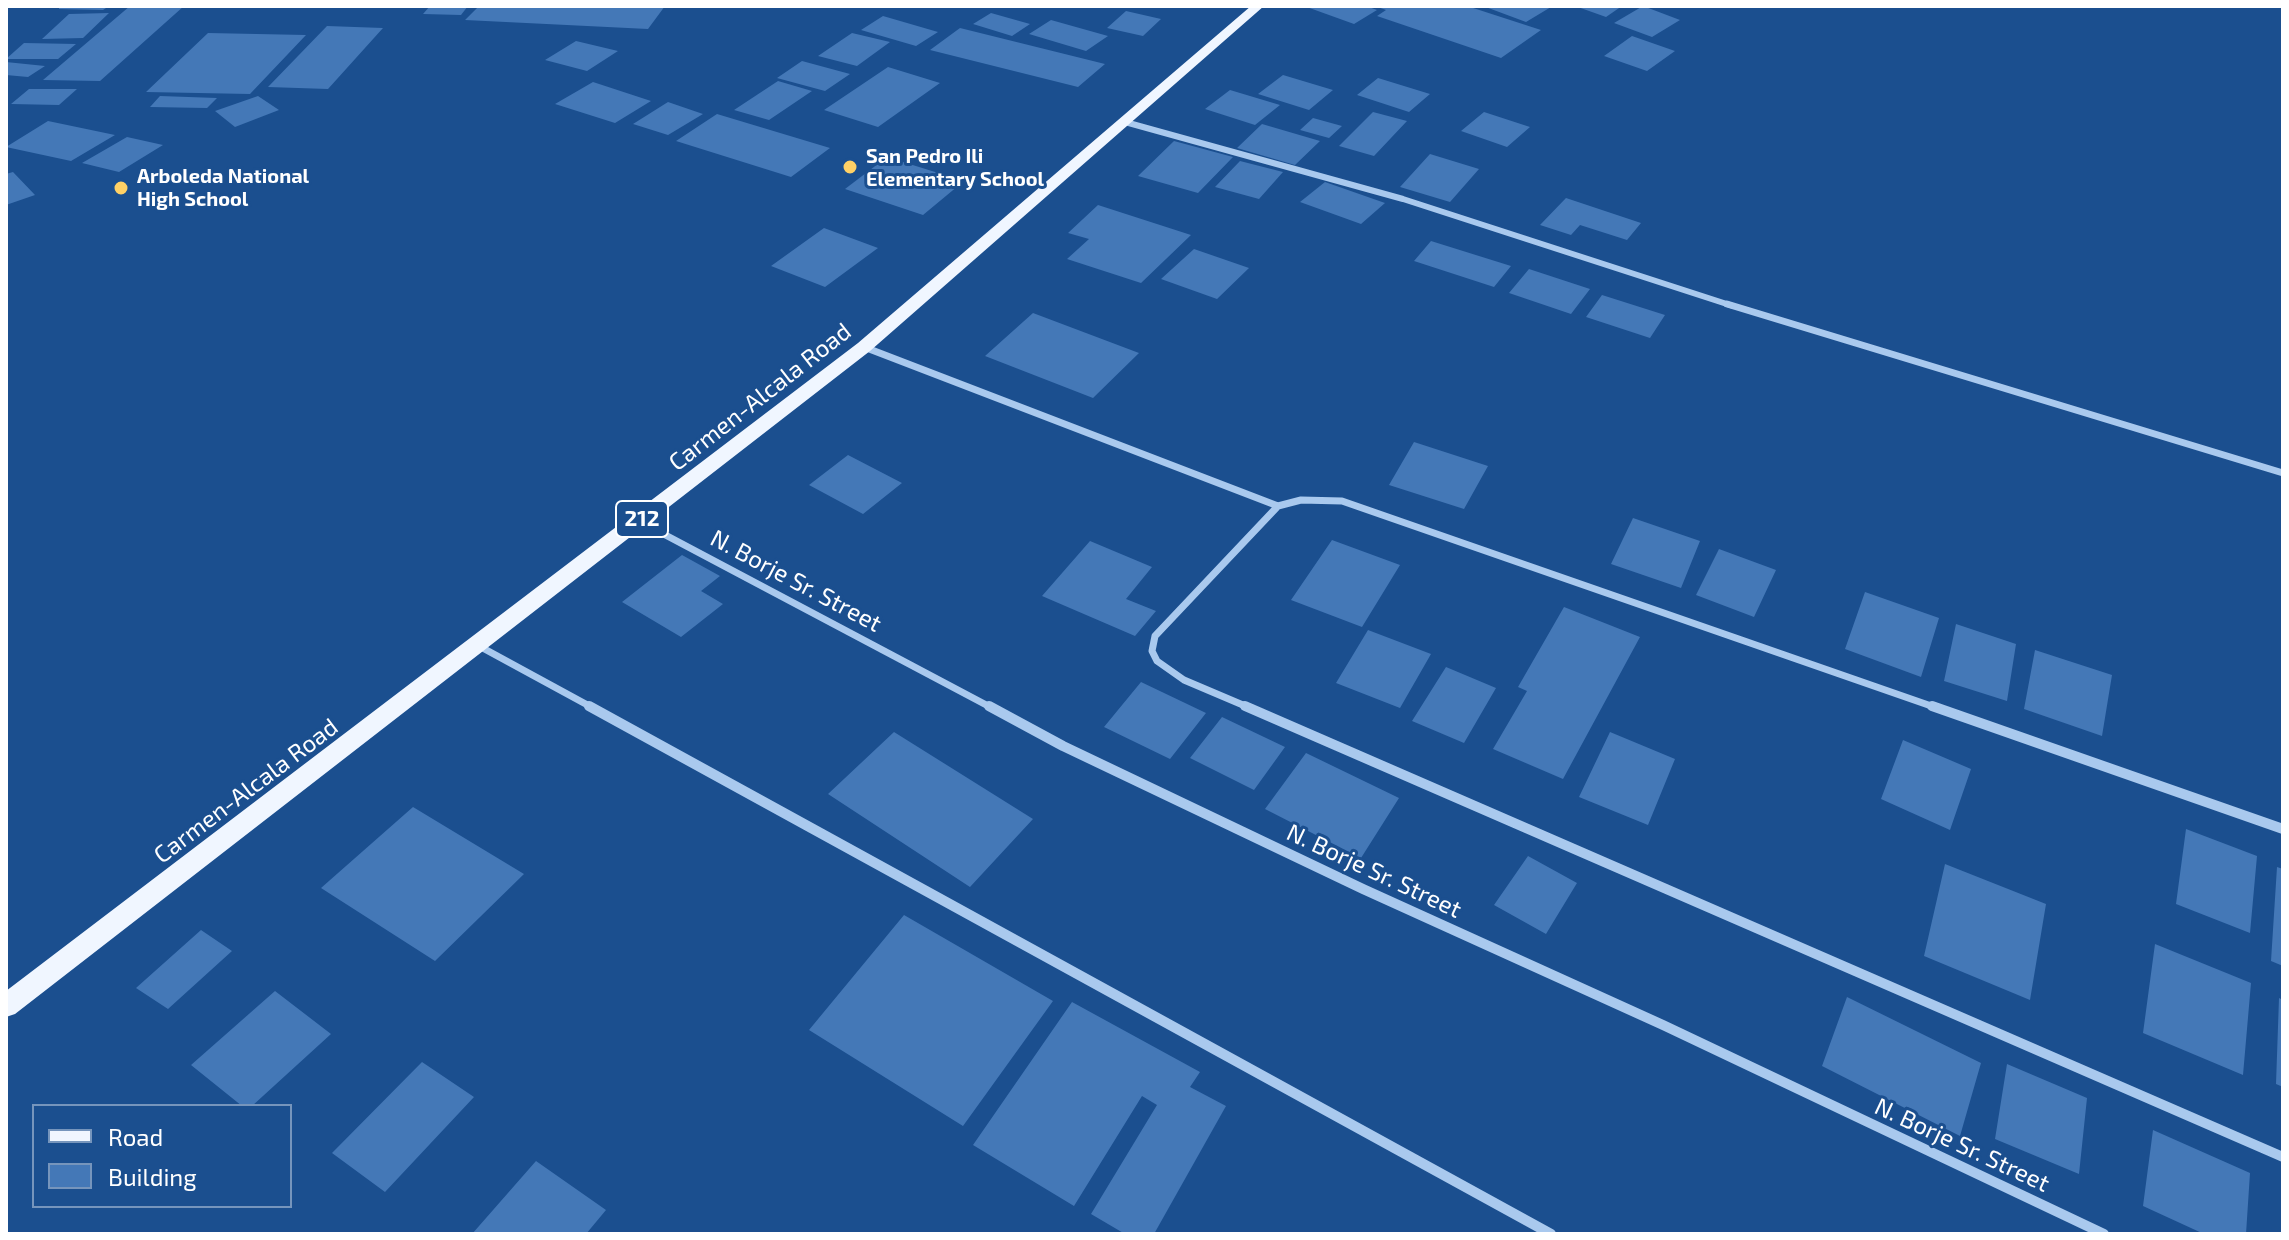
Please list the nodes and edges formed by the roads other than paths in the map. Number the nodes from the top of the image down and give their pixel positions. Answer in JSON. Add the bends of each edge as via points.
{"nodes":[{"id":1,"x":1258,"y":6,"type":"edge"},
{"id":2,"x":1125,"y":122,"type":"junction"},
{"id":3,"x":864,"y":347,"type":"junction"},
{"id":4,"x":2283,"y":473,"type":"edge"},
{"id":5,"x":1278,"y":506,"type":"junction"},
{"id":6,"x":639,"y":521,"type":"junction"},
{"id":7,"x":477,"y":645,"type":"junction"},
{"id":8,"x":2283,"y":829,"type":"edge"},
{"id":9,"x":6,"y":1006,"type":"edge"},
{"id":10,"x":2283,"y":1157,"type":"edge"},
{"id":11,"x":1551,"y":1234,"type":"edge"},
{"id":12,"x":2104,"y":1234,"type":"edge"}],
"edges":[{"from":1,"to":2,"type":"main road","name":"Carmen-Alcala Road","number":"212"},
{"from":2,"to":3,"type":"main road","name":"Carmen-Alcala Road","number":"212"},
{"from":2,"to":4,"type":"street","via":[[1403,199]]},
{"from":3,"to":5,"type":"street"},
{"from":3,"to":6,"type":"main road","name":"Carmen-Alcala Road","number":"212"},
{"from":5,"to":8,"type":"street","via":[[1301,500],[1342,501]]},
{"from":5,"to":10,"type":"street","via":[[1155,636],[1152,651],[1168,671]]},
{"from":6,"to":7,"type":"main road","name":"Carmen-Alcala Road","number":"212"},
{"from":6,"to":12,"type":"street","name":"N. Borje Sr. Street","via":[[1063,746]]},
{"from":7,"to":9,"type":"main road","name":"Carmen-Alcala Road","number":"212"},
{"from":7,"to":11,"type":"street"}]}
